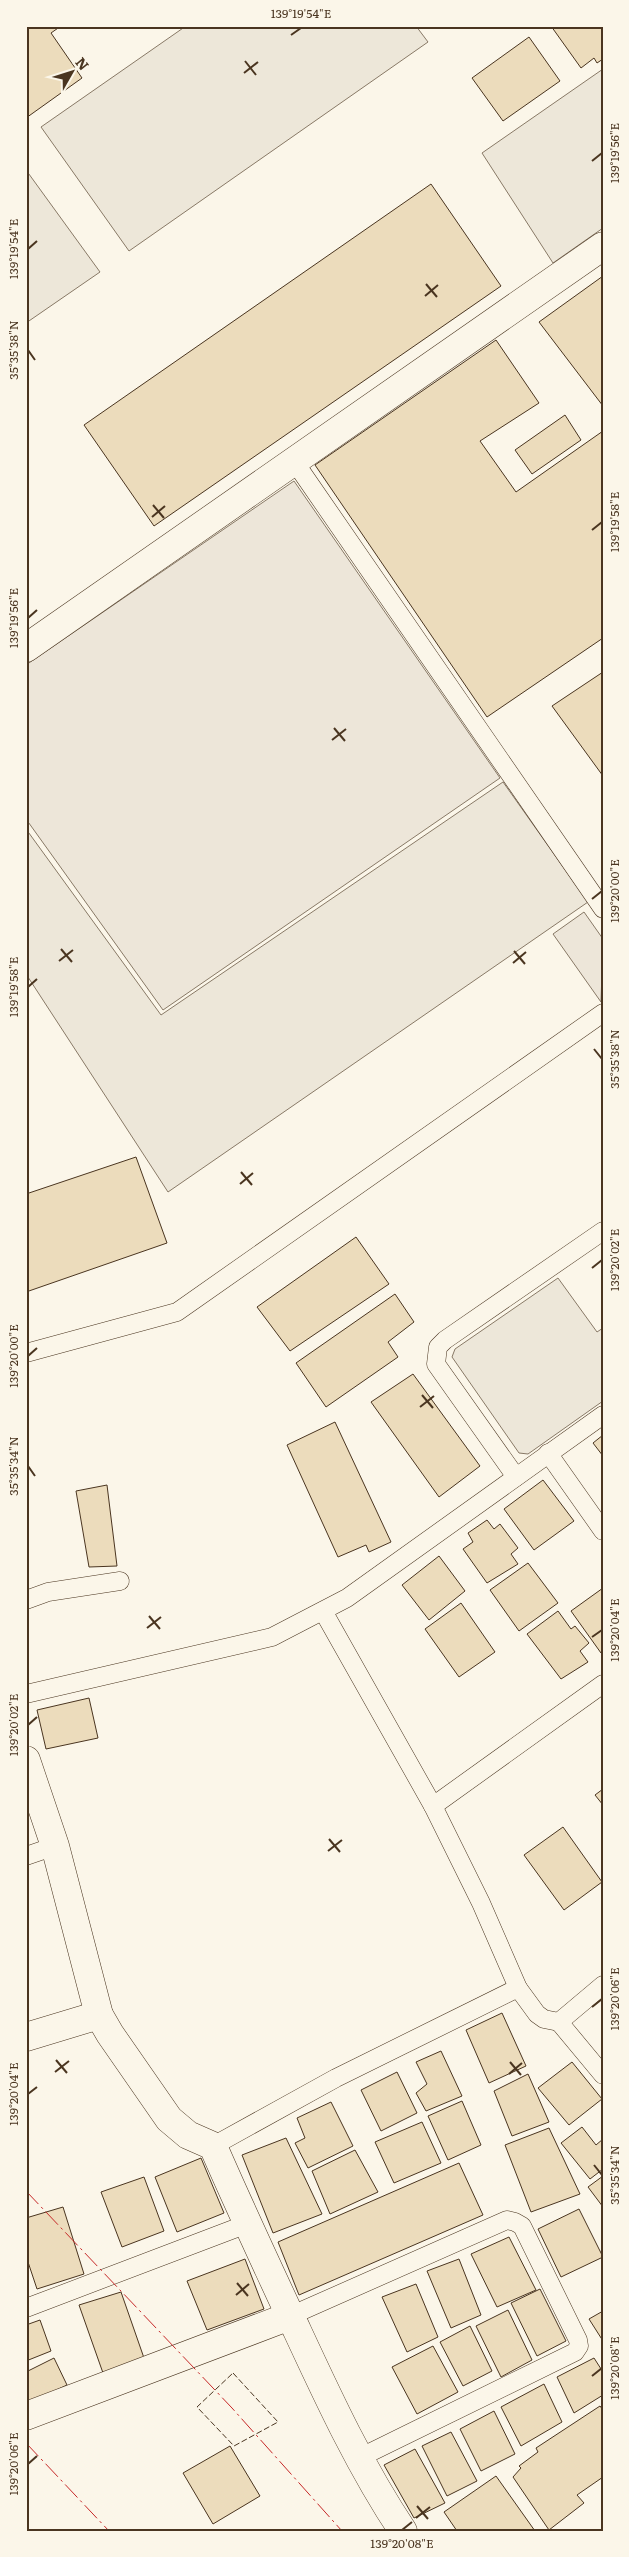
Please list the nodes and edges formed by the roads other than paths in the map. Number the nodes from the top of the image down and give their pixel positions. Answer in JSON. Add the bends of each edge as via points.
{"nodes":[{"id":1,"x":603,"y":246,"type":"edge"},
{"id":2,"x":294,"y":461,"type":"junction"},
{"id":3,"x":26,"y":648,"type":"edge"},
{"id":4,"x":603,"y":909,"type":"edge"},
{"id":5,"x":603,"y":1013,"type":"edge"},
{"id":6,"x":603,"y":1232,"type":"edge"},
{"id":7,"x":26,"y":1353,"type":"edge"},
{"id":8,"x":603,"y":1415,"type":"edge"},
{"id":9,"x":548,"y":1454,"type":"junction"},
{"id":10,"x":516,"y":1477,"type":"junction"},
{"id":11,"x":603,"y":1531,"type":"edge"},
{"id":12,"x":120,"y":1581,"type":"dead end"},
{"id":13,"x":26,"y":1600,"type":"edge"},
{"id":14,"x":323,"y":1611,"type":"junction"},
{"id":15,"x":603,"y":1684,"type":"edge"},
{"id":16,"x":26,"y":1694,"type":"edge"},
{"id":17,"x":26,"y":1760,"type":"edge"},
{"id":18,"x":433,"y":1806,"type":"junction"},
{"id":19,"x":55,"y":1846,"type":"junction"},
{"id":20,"x":26,"y":1856,"type":"edge"},
{"id":21,"x":603,"y":1985,"type":"edge"},
{"id":22,"x":518,"y":1988,"type":"junction"},
{"id":23,"x":99,"y":2015,"type":"junction"},
{"id":24,"x":559,"y":2022,"type":"junction"},
{"id":25,"x":26,"y":2036,"type":"edge"},
{"id":26,"x":603,"y":2075,"type":"edge"},
{"id":27,"x":213,"y":2146,"type":"junction"},
{"id":28,"x":247,"y":2224,"type":"junction"},
{"id":29,"x":26,"y":2308,"type":"edge"},
{"id":30,"x":290,"y":2316,"type":"junction"},
{"id":31,"x":26,"y":2416,"type":"edge"},
{"id":32,"x":361,"y":2457,"type":"junction"},
{"id":33,"x":403,"y":2531,"type":"edge"}],
"edges":[{"from":1,"to":2,"type":"street"},
{"from":2,"to":3,"type":"street"},
{"from":2,"to":4,"type":"lane"},
{"from":5,"to":7,"type":"lane","via":[[177,1312]]},
{"from":6,"to":10,"type":"lane","via":[[445,1340],[436,1355],[436,1364]]},
{"from":8,"to":9,"type":"lane"},
{"from":9,"to":10,"type":"lane"},
{"from":9,"to":11,"type":"lane"},
{"from":10,"to":14,"type":"lane","via":[[347,1598]]},
{"from":12,"to":13,"type":"lane","via":[[48,1592]]},
{"from":14,"to":16,"type":"lane","via":[[272,1638]]},
{"from":14,"to":18,"type":"lane"},
{"from":15,"to":18,"type":"lane"},
{"from":17,"to":19,"type":"street"},
{"from":18,"to":22,"type":"lane"},
{"from":19,"to":20,"type":"lane"},
{"from":19,"to":23,"type":"street"},
{"from":21,"to":24,"type":"lane"},
{"from":22,"to":24,"type":"lane","via":[[537,2014]]},
{"from":22,"to":27,"type":"lane","via":[[336,2078]]},
{"from":23,"to":25,"type":"street"},
{"from":23,"to":27,"type":"street","via":[[169,2119],[188,2135]]},
{"from":24,"to":26,"type":"lane"},
{"from":27,"to":28,"type":"street"},
{"from":28,"to":29,"type":"lane"},
{"from":28,"to":30,"type":"street"},
{"from":30,"to":31,"type":"street"},
{"from":30,"to":32,"type":"street"},
{"from":30,"to":32,"type":"lane","via":[[507,2220],[522,2226],[578,2340],[575,2352]]},
{"from":32,"to":33,"type":"street"}]}
